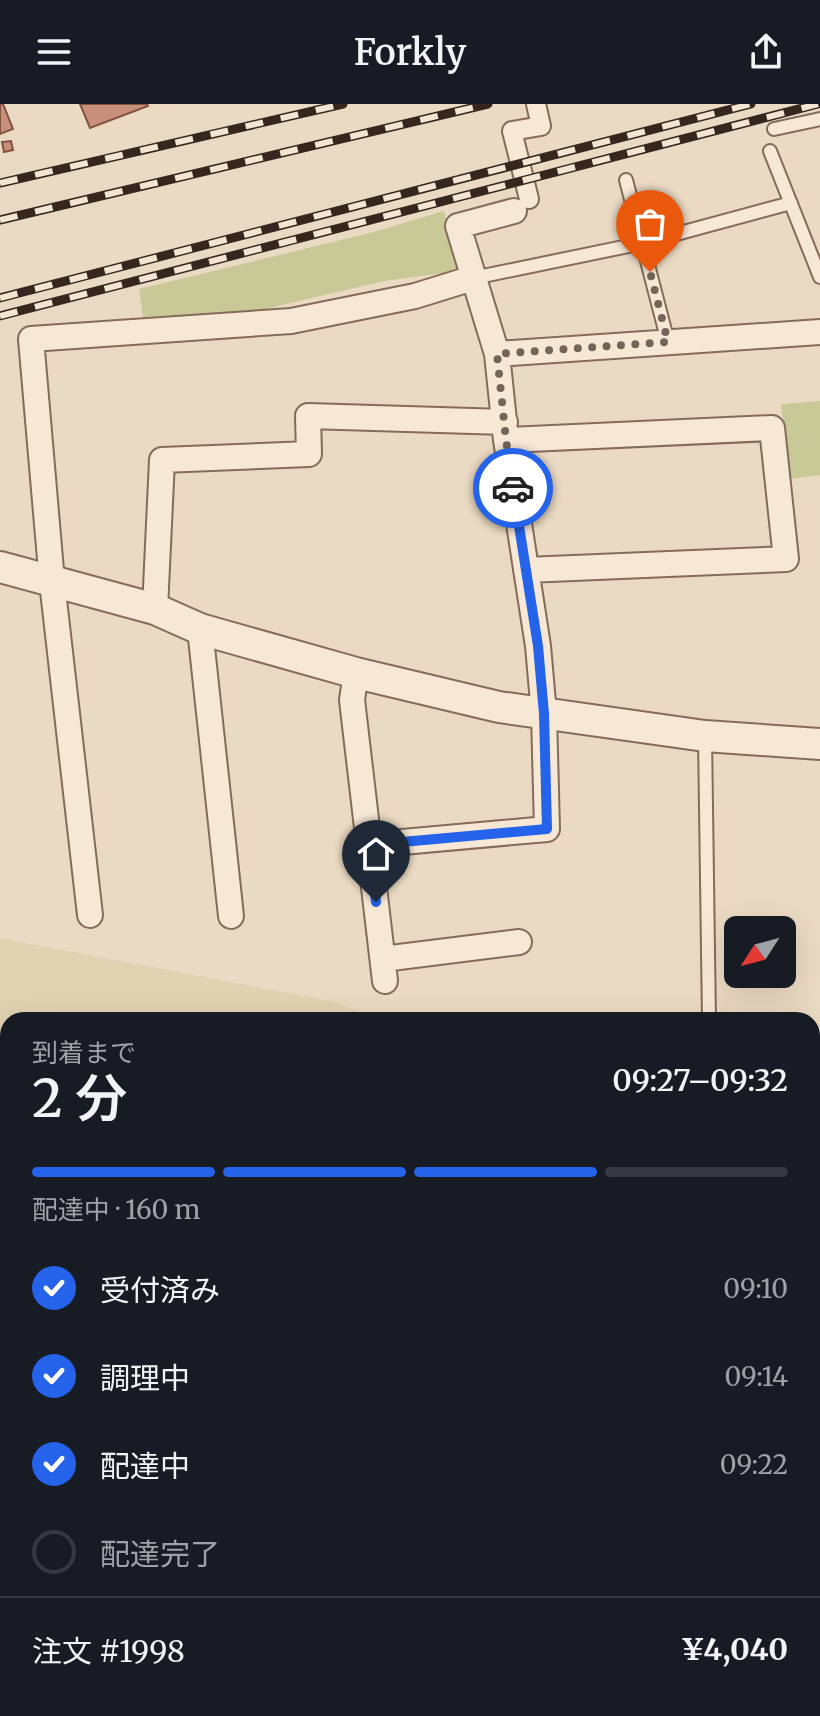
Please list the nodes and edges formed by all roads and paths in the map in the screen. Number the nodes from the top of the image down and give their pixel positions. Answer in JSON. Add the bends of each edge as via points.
{"nodes":[{"id":1,"x":536,"y":104,"type":"edge"},
{"id":2,"x":820,"y":119,"type":"edge"},
{"id":3,"x":774,"y":129,"type":"dead end"},
{"id":4,"x":770,"y":151,"type":"dead end"},
{"id":5,"x":626,"y":180,"type":"dead end"},
{"id":6,"x":791,"y":203,"type":"junction"},
{"id":7,"x":522,"y":205,"type":"joint"},
{"id":8,"x":643,"y":243,"type":"junction"},
{"id":9,"x":820,"y":277,"type":"edge"},
{"id":10,"x":473,"y":278,"type":"junction"},
{"id":11,"x":820,"y":332,"type":"edge"},
{"id":12,"x":668,"y":342,"type":"junction"},
{"id":13,"x":497,"y":354,"type":"junction"},
{"id":14,"x":506,"y":431,"type":"junction"},
{"id":15,"x":0,"y":567,"type":"edge"},
{"id":16,"x":526,"y":570,"type":"junction"},
{"id":17,"x":52,"y":582,"type":"junction"},
{"id":18,"x":155,"y":609,"type":"junction"},
{"id":19,"x":200,"y":629,"type":"junction"},
{"id":20,"x":356,"y":673,"type":"junction"},
{"id":21,"x":544,"y":714,"type":"junction"},
{"id":22,"x":705,"y":736,"type":"junction"},
{"id":23,"x":820,"y":744,"type":"edge"},
{"id":24,"x":369,"y":845,"type":"junction"},
{"id":25,"x":90,"y":915,"type":"dead end"},
{"id":26,"x":231,"y":916,"type":"dead end"},
{"id":27,"x":519,"y":942,"type":"dead end"},
{"id":28,"x":709,"y":1012,"type":"edge"}],
"edges":[{"from":1,"to":7,"type":"street","via":[[541,126],[512,131]]},
{"from":2,"to":3,"type":"lane"},
{"from":4,"to":6,"type":"lane"},
{"from":5,"to":8,"type":"lane"},
{"from":6,"to":8,"type":"lane"},
{"from":6,"to":9,"type":"lane"},
{"from":7,"to":10,"type":"street","via":[[458,226]]},
{"from":8,"to":10,"type":"lane"},
{"from":8,"to":12,"type":"lane"},
{"from":10,"to":13,"type":"street"},
{"from":10,"to":17,"type":"street","via":[[415,296],[291,321],[31,339]]},
{"from":11,"to":12,"type":"street"},
{"from":12,"to":13,"type":"street"},
{"from":13,"to":14,"type":"street"},
{"from":14,"to":16,"type":"street"},
{"from":14,"to":16,"type":"street","via":[[772,428],[786,559]]},
{"from":14,"to":18,"type":"street","via":[[308,416],[309,454],[162,460]]},
{"from":15,"to":17,"type":"street"},
{"from":16,"to":21,"type":"street"},
{"from":17,"to":18,"type":"street"},
{"from":17,"to":25,"type":"street"},
{"from":18,"to":19,"type":"street"},
{"from":19,"to":20,"type":"street"},
{"from":19,"to":26,"type":"street"},
{"from":20,"to":21,"type":"street"},
{"from":20,"to":24,"type":"street","via":[[352,700]]},
{"from":21,"to":22,"type":"street"},
{"from":21,"to":24,"type":"street","via":[[547,829]]},
{"from":22,"to":23,"type":"street"},
{"from":22,"to":28,"type":"lane"},
{"from":24,"to":27,"type":"street","via":[[384,970]]}]}
